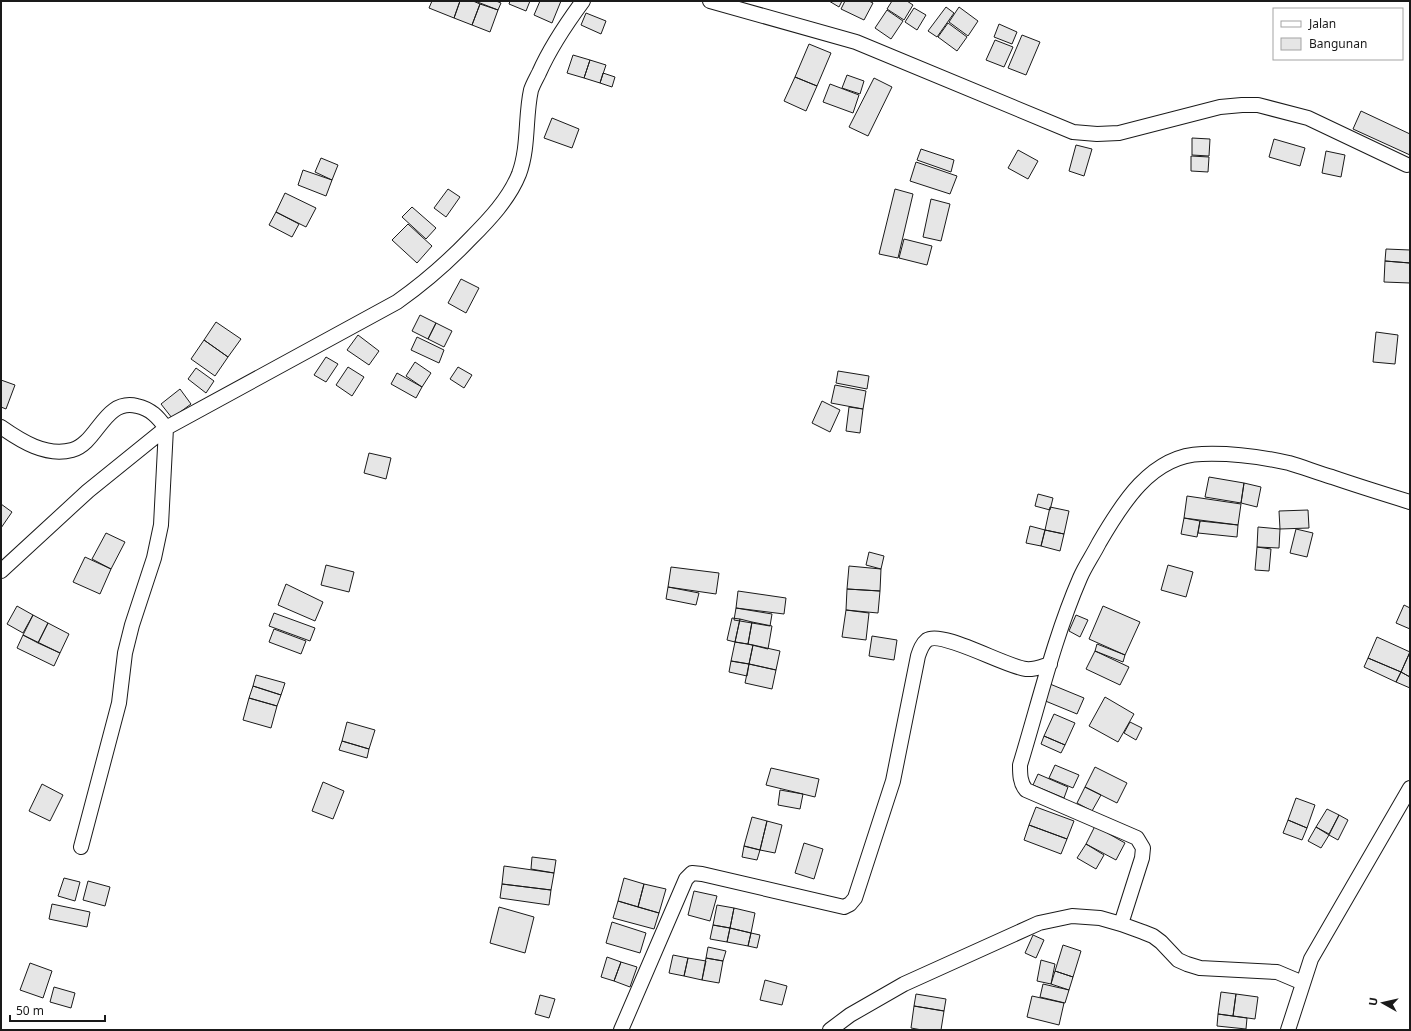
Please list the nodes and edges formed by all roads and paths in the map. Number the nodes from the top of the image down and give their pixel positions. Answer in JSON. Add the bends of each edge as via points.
{"nodes":[{"id":1,"x":583,"y":1,"type":"edge"},
{"id":2,"x":710,"y":1,"type":"edge"},
{"id":3,"x":1409,"y":165,"type":"edge"},
{"id":4,"x":1,"y":427,"type":"edge"},
{"id":5,"x":166,"y":428,"type":"junction"},
{"id":6,"x":1410,"y":502,"type":"edge"},
{"id":7,"x":1,"y":570,"type":"edge"},
{"id":8,"x":1050,"y":664,"type":"junction"},
{"id":9,"x":1410,"y":788,"type":"edge"},
{"id":10,"x":82,"y":847,"type":"dead end"},
{"id":11,"x":1121,"y":924,"type":"junction"},
{"id":12,"x":1302,"y":983,"type":"junction"},
{"id":13,"x":621,"y":1030,"type":"edge"},
{"id":14,"x":830,"y":1030,"type":"edge"},
{"id":15,"x":1288,"y":1030,"type":"edge"}],
"edges":[{"from":1,"to":5,"type":"street","via":[[546,58],[532,89],[519,174],[510,192],[489,221],[448,262],[397,302]]},
{"from":2,"to":3,"type":"street","via":[[856,42],[1073,132],[1118,133],[1220,107],[1258,105],[1308,118]]},
{"from":4,"to":5,"type":"street","via":[[25,444],[64,452],[74,450],[83,444],[117,408],[135,406],[151,411]]},
{"from":5,"to":7,"type":"street","via":[[88,491]]},
{"from":5,"to":10,"type":"street","via":[[162,525],[125,653],[119,703]]},
{"from":6,"to":8,"type":"street","via":[[1289,463],[1248,456],[1201,454],[1168,463],[1139,486],[1125,500],[1113,518],[1080,576]]},
{"from":8,"to":11,"type":"street","via":[[1020,765],[1022,786],[1032,793],[1137,838],[1143,848],[1142,858]]},
{"from":8,"to":13,"type":"street","via":[[1026,669],[964,646],[936,638],[928,640],[918,656],[893,781],[855,898],[844,907],[692,873],[686,879]]},
{"from":9,"to":12,"type":"street","via":[[1319,944]]},
{"from":11,"to":12,"type":"street","via":[[1153,936],[1178,960],[1187,964],[1200,968],[1276,972]]},
{"from":11,"to":14,"type":"street","via":[[1100,918],[1072,916],[1038,923],[904,984],[850,1014]]},
{"from":12,"to":15,"type":"street"}]}
